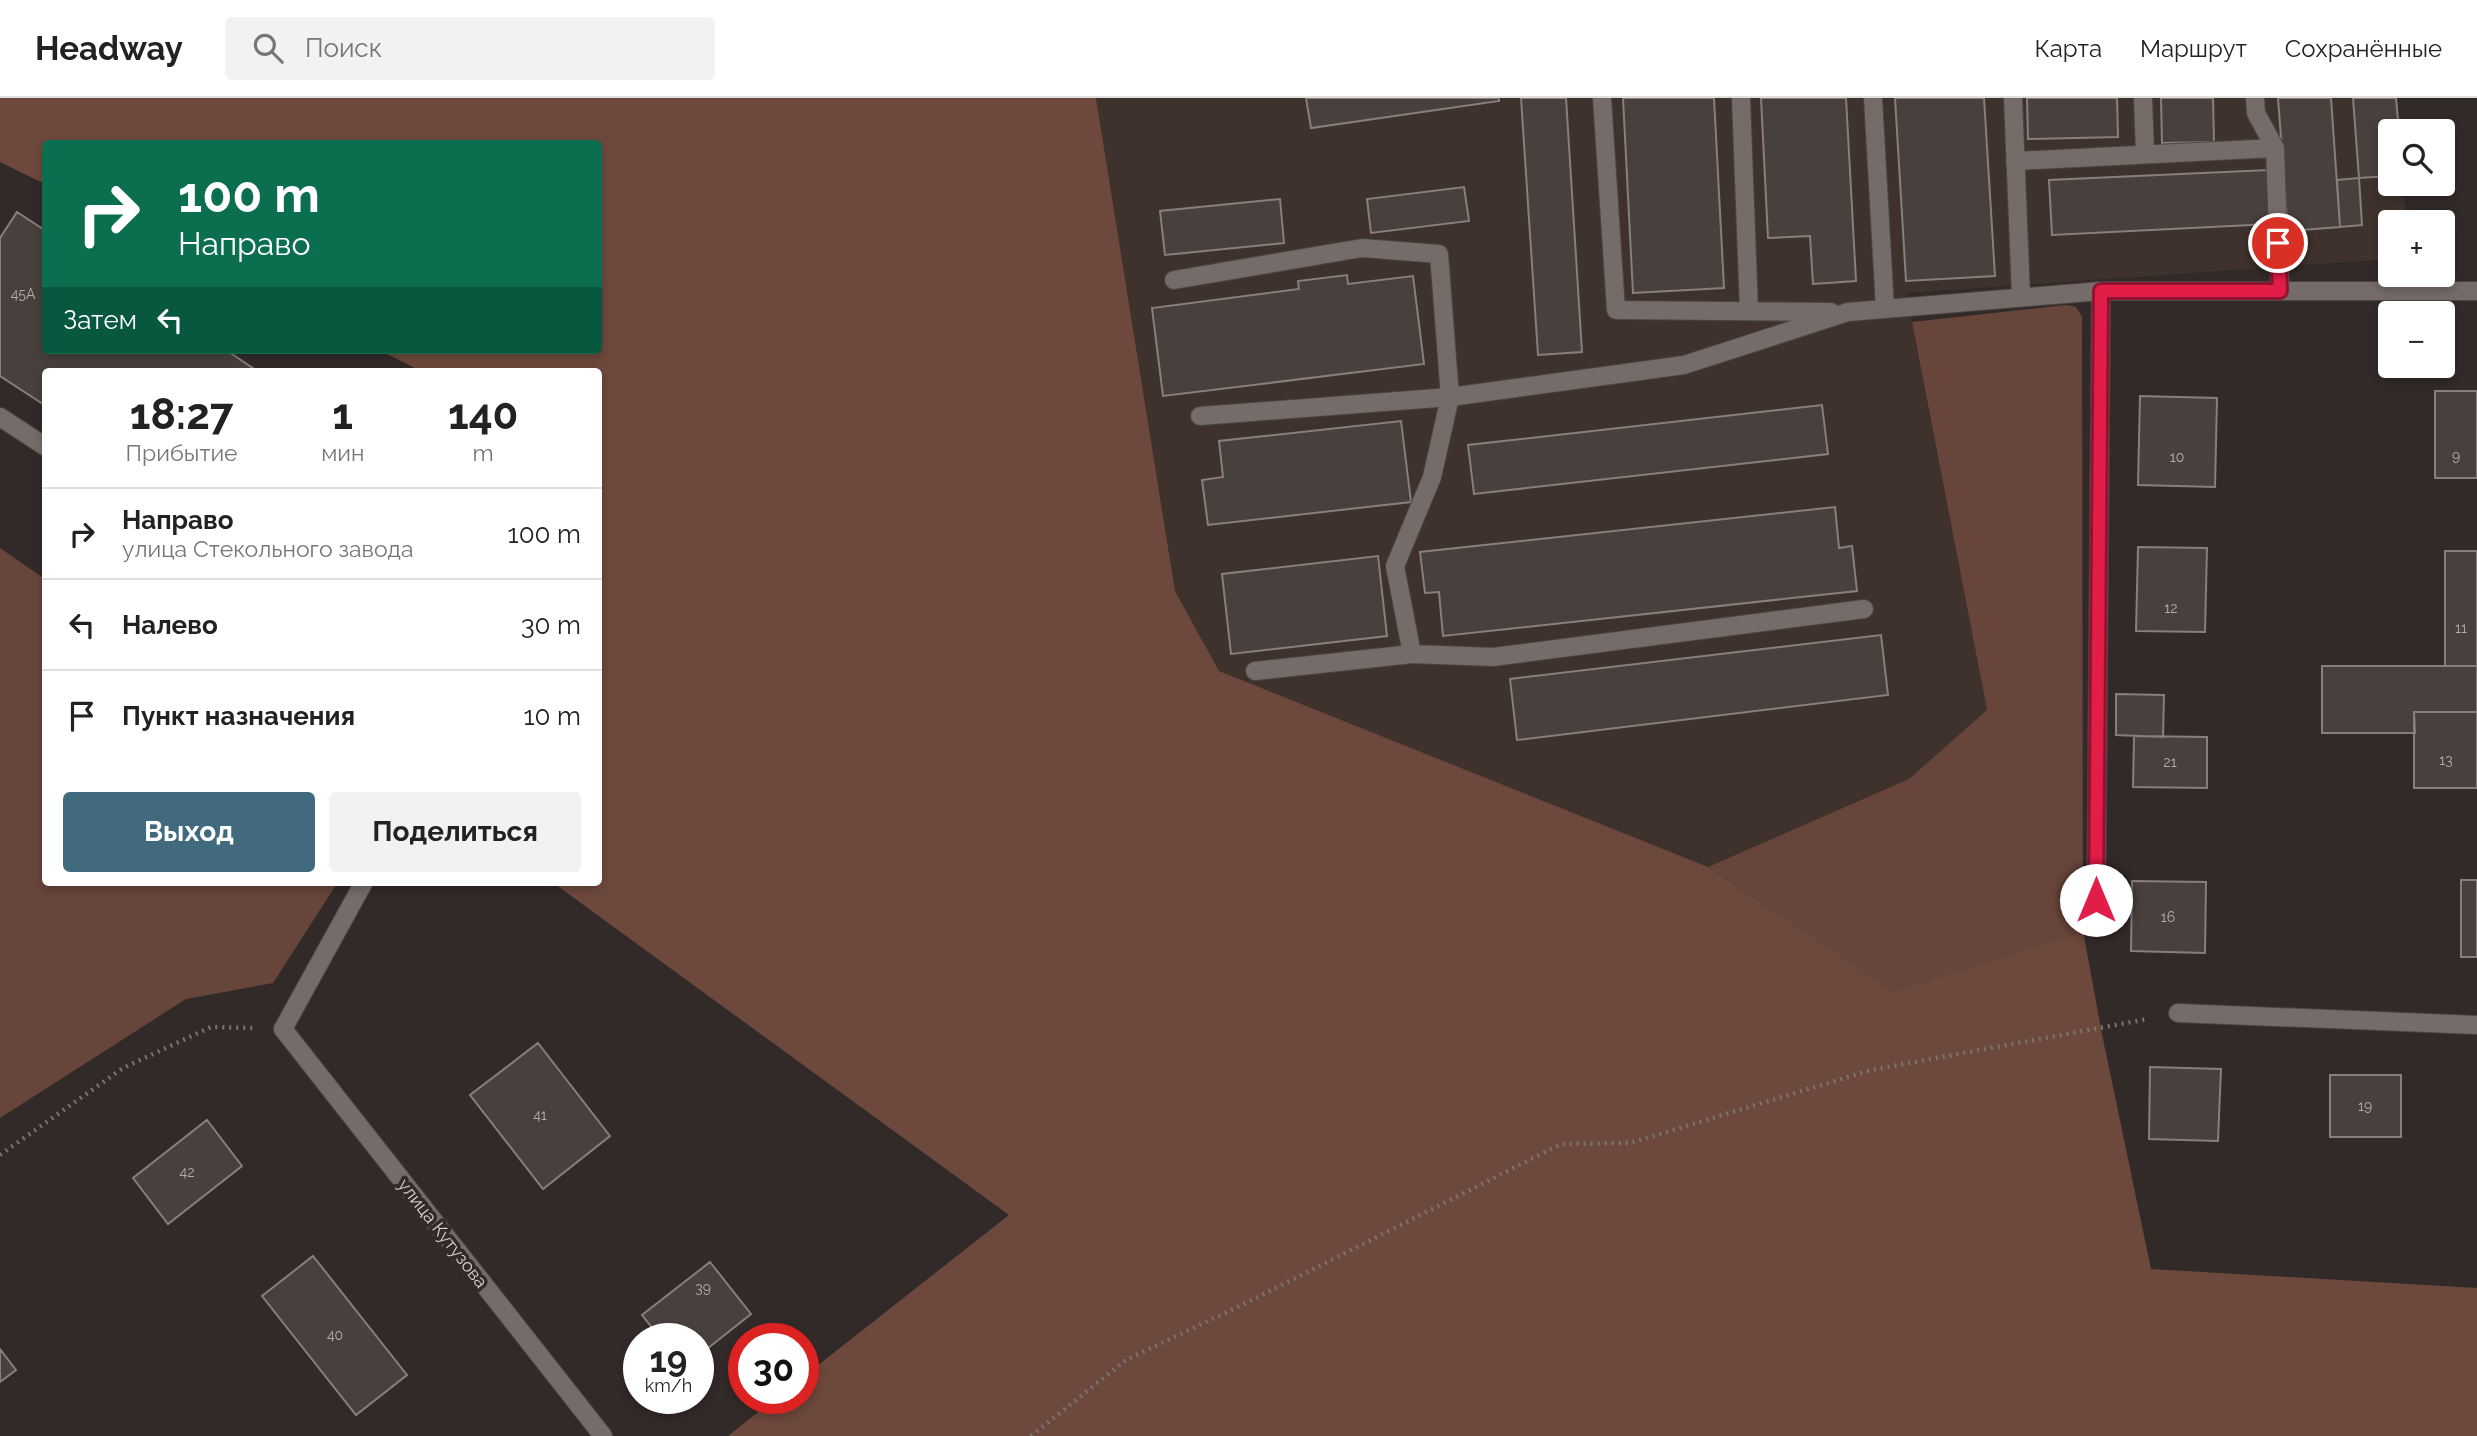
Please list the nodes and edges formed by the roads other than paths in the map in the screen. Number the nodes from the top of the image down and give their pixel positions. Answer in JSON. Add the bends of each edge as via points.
{"nodes":[{"id":1,"x":1602,"y":98,"type":"edge"},
{"id":2,"x":1741,"y":98,"type":"edge"},
{"id":3,"x":1872,"y":98,"type":"edge"},
{"id":4,"x":2013,"y":98,"type":"edge"},
{"id":5,"x":2143,"y":98,"type":"edge"},
{"id":6,"x":2255,"y":98,"type":"edge"},
{"id":7,"x":2275,"y":148,"type":"junction"},
{"id":8,"x":2145,"y":154,"type":"junction"},
{"id":9,"x":2015,"y":161,"type":"junction"},
{"id":10,"x":1174,"y":280,"type":"dead end"},
{"id":11,"x":2101,"y":291,"type":"junction"},
{"id":12,"x":2280,"y":291,"type":"junction"},
{"id":13,"x":2477,"y":292,"type":"edge"},
{"id":14,"x":2021,"y":296,"type":"junction"},
{"id":15,"x":1885,"y":308,"type":"junction"},
{"id":16,"x":1749,"y":311,"type":"junction"},
{"id":17,"x":1848,"y":312,"type":"junction"},
{"id":18,"x":1450,"y":397,"type":"junction"},
{"id":19,"x":1200,"y":416,"type":"dead end"},
{"id":20,"x":0,"y":417,"type":"edge"},
{"id":21,"x":42,"y":444,"type":"edge"},
{"id":22,"x":1864,"y":609,"type":"dead end"},
{"id":23,"x":1412,"y":654,"type":"junction"},
{"id":24,"x":1255,"y":671,"type":"dead end"},
{"id":25,"x":361,"y":886,"type":"edge"},
{"id":26,"x":2096,"y":927,"type":"dead end"},
{"id":27,"x":2178,"y":1013,"type":"road end"},
{"id":28,"x":2477,"y":1026,"type":"edge"},
{"id":29,"x":603,"y":1436,"type":"edge"}],
"edges":[{"from":1,"to":16,"type":"street","via":[[1616,310]]},
{"from":2,"to":16,"type":"street"},
{"from":3,"to":15,"type":"street"},
{"from":4,"to":9,"type":"street"},
{"from":5,"to":8,"type":"street"},
{"from":6,"to":7,"type":"street","via":[[2256,113]]},
{"from":7,"to":8,"type":"street"},
{"from":7,"to":12,"type":"street"},
{"from":8,"to":9,"type":"street"},
{"from":9,"to":14,"type":"street"},
{"from":10,"to":18,"type":"street","via":[[1363,248],[1438,254]]},
{"from":11,"to":12,"type":"street"},
{"from":11,"to":14,"type":"street"},
{"from":11,"to":26,"type":"street"},
{"from":12,"to":13,"type":"street"},
{"from":14,"to":15,"type":"street"},
{"from":15,"to":17,"type":"street"},
{"from":16,"to":17,"type":"street"},
{"from":17,"to":18,"type":"street","via":[[1684,365]]},
{"from":18,"to":19,"type":"street"},
{"from":18,"to":23,"type":"street","via":[[1432,477],[1395,566]]},
{"from":20,"to":21,"type":"street"},
{"from":22,"to":23,"type":"street","via":[[1493,657]]},
{"from":23,"to":24,"type":"street"},
{"from":25,"to":29,"type":"street","name":"улица Кутузова","via":[[283,1029]]},
{"from":27,"to":28,"type":"street"}]}
